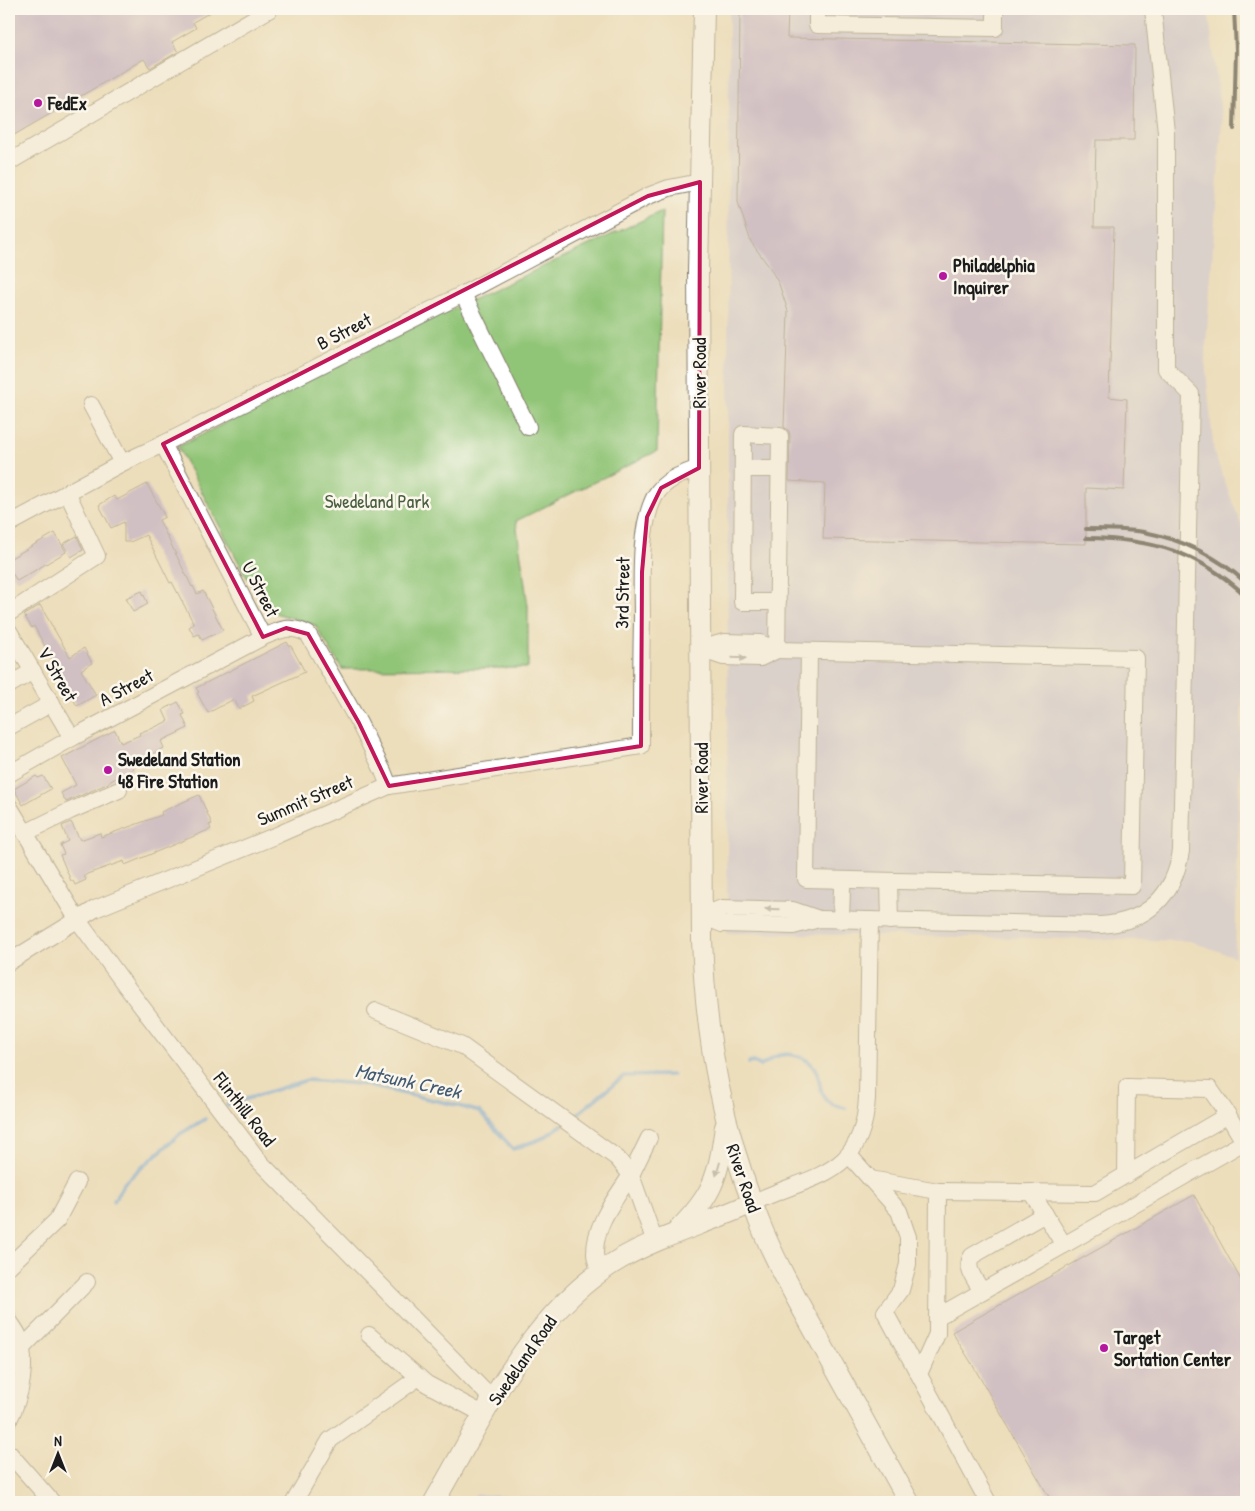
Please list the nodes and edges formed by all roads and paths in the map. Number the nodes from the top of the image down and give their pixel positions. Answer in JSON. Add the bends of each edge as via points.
{"nodes":[{"id":1,"x":270,"y":9,"type":"edge"},
{"id":2,"x":704,"y":9,"type":"edge"},
{"id":3,"x":817,"y":9,"type":"edge"},
{"id":4,"x":995,"y":9,"type":"edge"},
{"id":5,"x":1153,"y":9,"type":"edge"},
{"id":6,"x":9,"y":162,"type":"edge"},
{"id":7,"x":700,"y":182,"type":"junction"},
{"id":8,"x":463,"y":294,"type":"junction"},
{"id":9,"x":92,"y":406,"type":"dead end"},
{"id":10,"x":528,"y":427,"type":"dead end"},
{"id":11,"x":163,"y":444,"type":"junction"},
{"id":12,"x":122,"y":463,"type":"junction"},
{"id":13,"x":699,"y":468,"type":"junction"},
{"id":14,"x":743,"y":469,"type":"junction"},
{"id":15,"x":780,"y":469,"type":"junction"},
{"id":16,"x":66,"y":492,"type":"junction"},
{"id":17,"x":9,"y":524,"type":"edge"},
{"id":18,"x":778,"y":602,"type":"junction"},
{"id":19,"x":9,"y":613,"type":"edge"},
{"id":20,"x":9,"y":631,"type":"edge"},
{"id":21,"x":263,"y":637,"type":"junction"},
{"id":22,"x":700,"y":649,"type":"junction"},
{"id":23,"x":777,"y":650,"type":"junction"},
{"id":24,"x":808,"y":651,"type":"junction"},
{"id":25,"x":33,"y":671,"type":"junction"},
{"id":26,"x":9,"y":685,"type":"edge"},
{"id":27,"x":52,"y":704,"type":"junction"},
{"id":28,"x":9,"y":727,"type":"edge"},
{"id":29,"x":72,"y":738,"type":"junction"},
{"id":30,"x":640,"y":746,"type":"joint"},
{"id":31,"x":9,"y":774,"type":"edge"},
{"id":32,"x":389,"y":786,"type":"junction"},
{"id":33,"x":119,"y":790,"type":"dead end"},
{"id":34,"x":9,"y":806,"type":"edge"},
{"id":35,"x":25,"y":833,"type":"junction"},
{"id":36,"x":844,"y":880,"type":"junction"},
{"id":37,"x":889,"y":881,"type":"junction"},
{"id":38,"x":702,"y":916,"type":"junction"},
{"id":39,"x":78,"y":919,"type":"junction"},
{"id":40,"x":841,"y":920,"type":"junction"},
{"id":41,"x":870,"y":920,"type":"junction"},
{"id":42,"x":890,"y":921,"type":"junction"},
{"id":43,"x":9,"y":962,"type":"edge"},
{"id":44,"x":376,"y":1011,"type":"dead end"},
{"id":45,"x":1228,"y":1115,"type":"junction"},
{"id":46,"x":726,"y":1120,"type":"junction"},
{"id":47,"x":649,"y":1138,"type":"dead end"},
{"id":48,"x":1245,"y":1144,"type":"edge"},
{"id":49,"x":849,"y":1155,"type":"junction"},
{"id":50,"x":1126,"y":1174,"type":"junction"},
{"id":51,"x":631,"y":1175,"type":"junction"},
{"id":52,"x":870,"y":1179,"type":"junction"},
{"id":53,"x":77,"y":1182,"type":"dead end"},
{"id":54,"x":938,"y":1191,"type":"junction"},
{"id":55,"x":1032,"y":1192,"type":"junction"},
{"id":56,"x":752,"y":1203,"type":"junction"},
{"id":57,"x":1045,"y":1214,"type":"junction"},
{"id":58,"x":675,"y":1233,"type":"junction"},
{"id":59,"x":655,"y":1242,"type":"junction"},
{"id":60,"x":1064,"y":1245,"type":"junction"},
{"id":61,"x":9,"y":1266,"type":"edge"},
{"id":62,"x":599,"y":1272,"type":"junction"},
{"id":63,"x":87,"y":1282,"type":"dead end"},
{"id":64,"x":982,"y":1291,"type":"junction"},
{"id":65,"x":937,"y":1317,"type":"junction"},
{"id":66,"x":9,"y":1320,"type":"edge"},
{"id":67,"x":368,"y":1335,"type":"dead end"},
{"id":68,"x":22,"y":1348,"type":"junction"},
{"id":69,"x":919,"y":1374,"type":"junction"},
{"id":70,"x":419,"y":1377,"type":"junction"},
{"id":71,"x":489,"y":1408,"type":"junction"},
{"id":72,"x":9,"y":1420,"type":"edge"},
{"id":73,"x":9,"y":1453,"type":"edge"},
{"id":74,"x":52,"y":1502,"type":"edge"},
{"id":75,"x":294,"y":1502,"type":"edge"},
{"id":76,"x":434,"y":1502,"type":"edge"},
{"id":77,"x":909,"y":1502,"type":"edge"},
{"id":78,"x":988,"y":1502,"type":"edge"}],
"edges":[{"from":1,"to":6,"type":"street"},
{"from":2,"to":7,"type":"main road","name":"River Road"},
{"from":3,"to":4,"type":"street","via":[[817,25],[995,28]]},
{"from":5,"to":42,"type":"street","via":[[1166,132],[1166,369],[1192,394],[1179,864],[1159,901],[1139,916],[1114,924]]},
{"from":7,"to":8,"type":"street","name":"B Street","via":[[648,196]]},
{"from":7,"to":13,"type":"main road","name":"River Road"},
{"from":8,"to":10,"type":"street"},
{"from":8,"to":11,"type":"street","name":"B Street"},
{"from":9,"to":12,"type":"street"},
{"from":11,"to":12,"type":"street","name":"B Street"},
{"from":11,"to":21,"type":"street","name":"U Street"},
{"from":12,"to":16,"type":"street","name":"B Street"},
{"from":13,"to":22,"type":"main road","name":"River Road"},
{"from":13,"to":30,"type":"street","name":"3rd Street","via":[[667,482],[656,495],[647,517],[642,572]]},
{"from":14,"to":15,"type":"street"},
{"from":14,"to":15,"type":"street","via":[[743,434],[780,436]]},
{"from":14,"to":18,"type":"street","via":[[742,602]]},
{"from":15,"to":18,"type":"street"},
{"from":16,"to":17,"type":"street","name":"B Street"},
{"from":16,"to":19,"type":"street","via":[[97,556]]},
{"from":18,"to":23,"type":"street"},
{"from":20,"to":25,"type":"street","name":"V Street"},
{"from":21,"to":29,"type":"street","name":"A Street"},
{"from":21,"to":32,"type":"street","name":"U Street","via":[[286,628],[308,634],[359,723]]},
{"from":22,"to":23,"type":"street","via":[[723,657],[760,658]]},
{"from":22,"to":38,"type":"main road","name":"River Road"},
{"from":23,"to":24,"type":"street"},
{"from":24,"to":36,"type":"street","via":[[806,879]]},
{"from":24,"to":37,"type":"street","via":[[1136,658],[1132,886]]},
{"from":25,"to":26,"type":"street"},
{"from":25,"to":27,"type":"street","name":"V Street"},
{"from":27,"to":28,"type":"street"},
{"from":27,"to":29,"type":"street","name":"V Street"},
{"from":29,"to":31,"type":"street","name":"A Street"},
{"from":30,"to":32,"type":"street","name":"Summit Street"},
{"from":32,"to":39,"type":"street","name":"Summit Street","via":[[95,909]]},
{"from":33,"to":35,"type":"street"},
{"from":34,"to":35,"type":"street","name":"Flinthill Road"},
{"from":35,"to":39,"type":"street","name":"Flinthill Road"},
{"from":36,"to":37,"type":"street"},
{"from":36,"to":40,"type":"street"},
{"from":37,"to":42,"type":"street"},
{"from":38,"to":40,"type":"street","via":[[722,924],[793,926],[819,919]]},
{"from":38,"to":46,"type":"main road","name":"River Road","via":[[708,1031]]},
{"from":39,"to":43,"type":"street","name":"Summit Street"},
{"from":39,"to":71,"type":"street","name":"Flinthill Road","via":[[260,1162]]},
{"from":40,"to":41,"type":"street"},
{"from":41,"to":42,"type":"street"},
{"from":41,"to":49,"type":"street","via":[[866,1111],[861,1135]]},
{"from":44,"to":51,"type":"street","via":[[462,1046],[617,1158]]},
{"from":45,"to":48,"type":"street"},
{"from":45,"to":50,"type":"street"},
{"from":45,"to":50,"type":"street","via":[[1210,1089],[1127,1087]]},
{"from":46,"to":56,"type":"main road","name":"River Road"},
{"from":46,"to":58,"type":"main road","one_way":true,"via":[[713,1184],[702,1205]]},
{"from":47,"to":51,"type":"street"},
{"from":48,"to":60,"type":"street"},
{"from":49,"to":52,"type":"street"},
{"from":49,"to":56,"type":"street","via":[[833,1169]]},
{"from":50,"to":55,"type":"street","via":[[1095,1193]]},
{"from":51,"to":59,"type":"street"},
{"from":51,"to":62,"type":"street","via":[[603,1217],[595,1255]]},
{"from":52,"to":54,"type":"street"},
{"from":52,"to":69,"type":"street","via":[[899,1211],[908,1237],[908,1264],[901,1290],[886,1312]]},
{"from":53,"to":61,"type":"street","via":[[57,1220]]},
{"from":54,"to":55,"type":"street"},
{"from":54,"to":65,"type":"street"},
{"from":55,"to":57,"type":"street"},
{"from":56,"to":58,"type":"main road","name":"Swedeland Road"},
{"from":56,"to":77,"type":"main road","name":"River Road","via":[[783,1275]]},
{"from":57,"to":60,"type":"street"},
{"from":57,"to":64,"type":"street","via":[[972,1256],[969,1268]]},
{"from":58,"to":59,"type":"main road","name":"Swedeland Road"},
{"from":59,"to":62,"type":"main road","name":"Swedeland Road"},
{"from":60,"to":64,"type":"street"},
{"from":62,"to":71,"type":"main road","name":"Swedeland Road","via":[[566,1300],[539,1330]]},
{"from":63,"to":68,"type":"street"},
{"from":64,"to":65,"type":"street"},
{"from":65,"to":69,"type":"street","via":[[937,1334]]},
{"from":66,"to":68,"type":"street"},
{"from":67,"to":70,"type":"street"},
{"from":68,"to":72,"type":"street","via":[[20,1391]]},
{"from":69,"to":78,"type":"street"},
{"from":70,"to":71,"type":"street","via":[[427,1384]]},
{"from":70,"to":75,"type":"street","via":[[330,1440]]},
{"from":71,"to":76,"type":"main road","name":"Swedeland Road"},
{"from":73,"to":74,"type":"street"}]}
